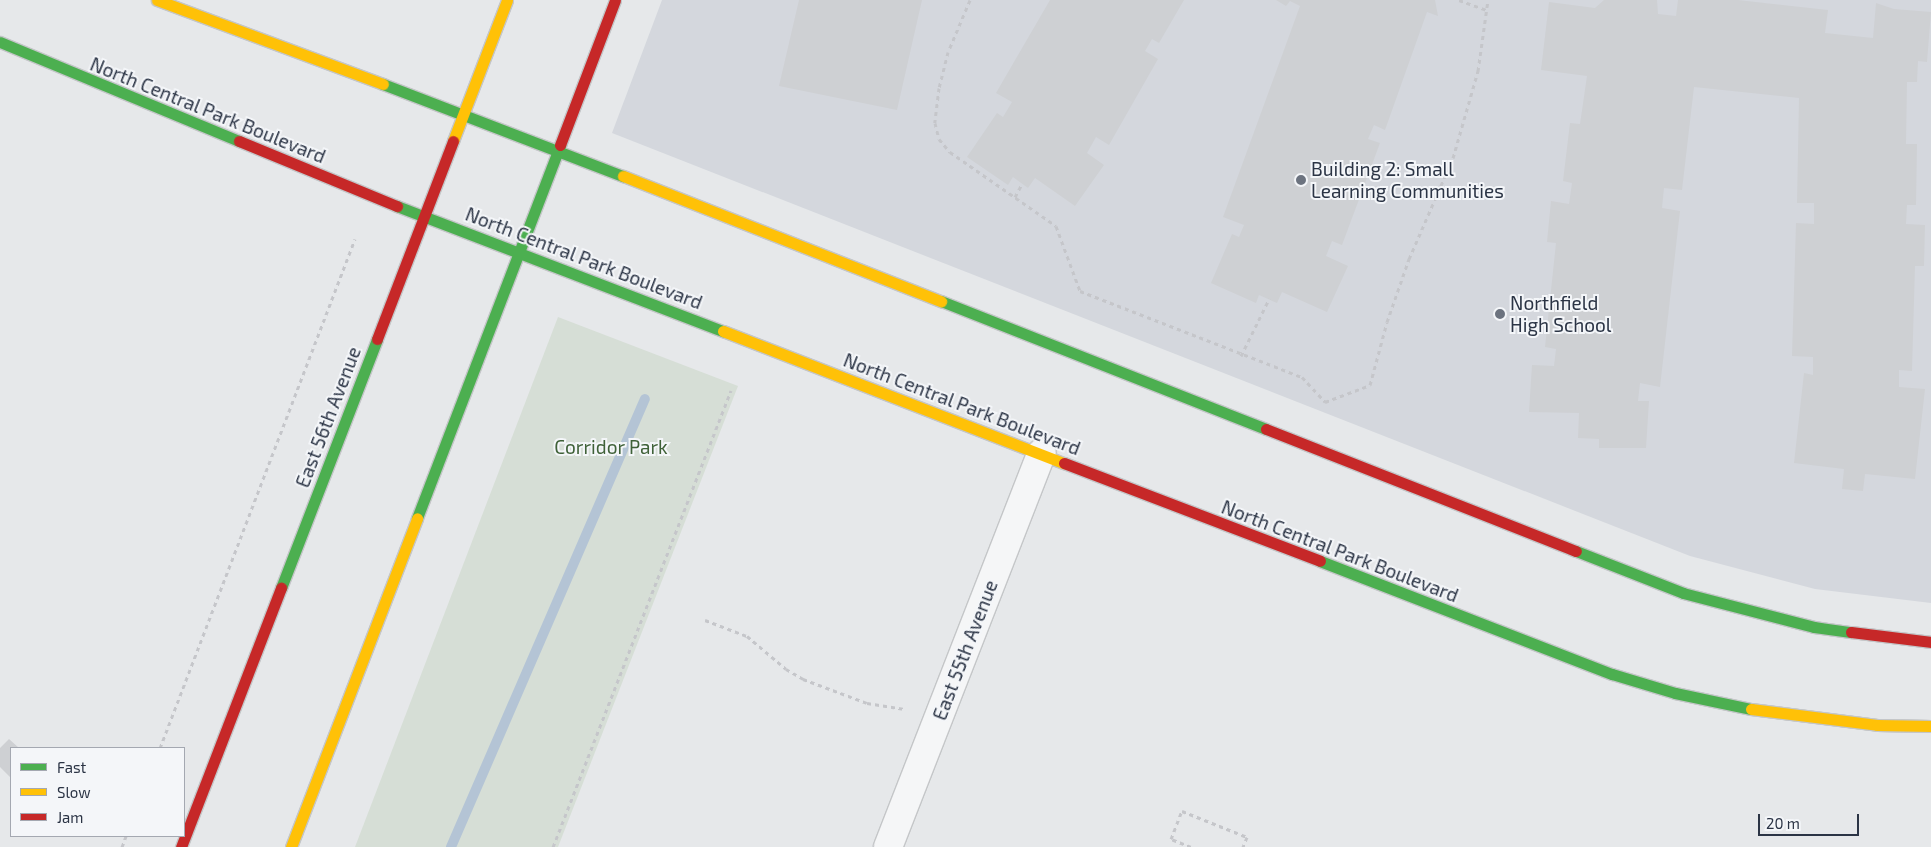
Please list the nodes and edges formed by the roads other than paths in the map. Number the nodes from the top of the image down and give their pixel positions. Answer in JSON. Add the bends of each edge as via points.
{"nodes":[{"id":1,"x":157,"y":0,"type":"edge"},
{"id":2,"x":507,"y":0,"type":"edge"},
{"id":3,"x":615,"y":0,"type":"edge"},
{"id":4,"x":0,"y":42,"type":"edge"},
{"id":5,"x":465,"y":114,"type":"junction"},
{"id":6,"x":558,"y":152,"type":"junction"},
{"id":7,"x":424,"y":216,"type":"junction"},
{"id":8,"x":520,"y":251,"type":"junction"},
{"id":9,"x":1042,"y":453,"type":"junction"},
{"id":10,"x":1931,"y":642,"type":"edge"},
{"id":11,"x":1931,"y":726,"type":"edge"},
{"id":12,"x":185,"y":837,"type":"edge"},
{"id":13,"x":291,"y":847,"type":"edge"},
{"id":14,"x":888,"y":847,"type":"edge"}],
"edges":[{"from":1,"to":5,"type":"main road"},
{"from":2,"to":5,"type":"main road","name":"East 56th Avenue"},
{"from":3,"to":6,"type":"main road"},
{"from":4,"to":7,"type":"main road","name":"North Central Park Boulevard"},
{"from":5,"to":6,"type":"main road"},
{"from":5,"to":7,"type":"main road","name":"East 56th Avenue"},
{"from":6,"to":8,"type":"main road"},
{"from":6,"to":10,"type":"main road","via":[[1683,594],[1814,627]]},
{"from":7,"to":8,"type":"main road","name":"North Central Park Boulevard"},
{"from":7,"to":12,"type":"main road","name":"East 56th Avenue"},
{"from":8,"to":9,"type":"main road","name":"North Central Park Boulevard"},
{"from":8,"to":13,"type":"main road"},
{"from":9,"to":11,"type":"main road","name":"North Central Park Boulevard","via":[[1612,674],[1675,693],[1746,708],[1877,725]]},
{"from":9,"to":14,"type":"street","name":"East 55th Avenue"}]}
